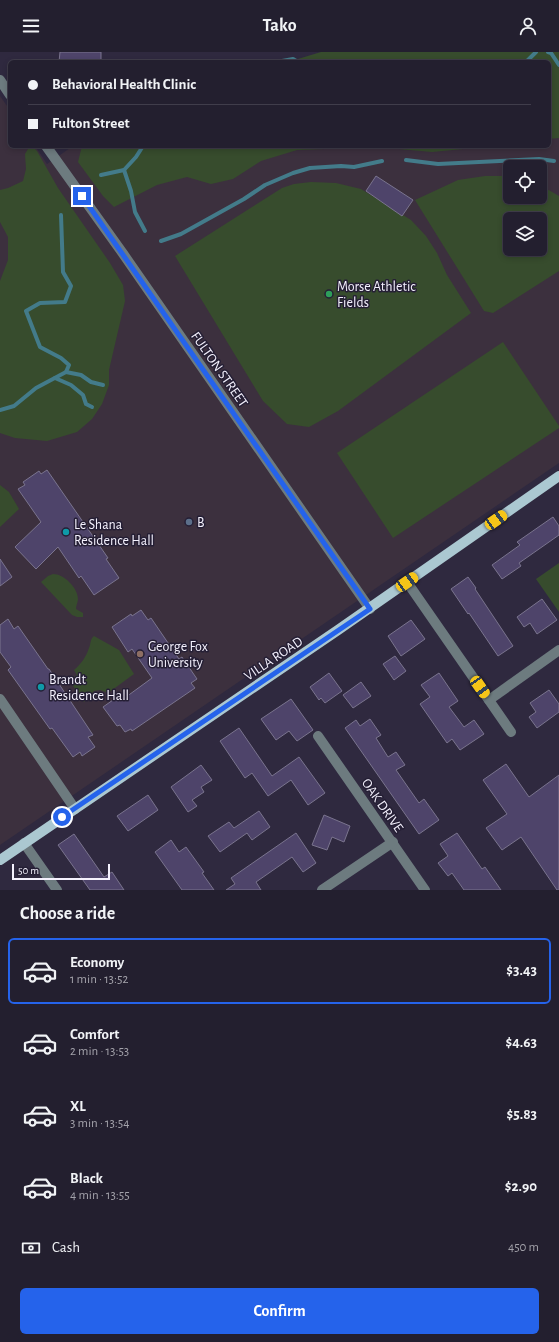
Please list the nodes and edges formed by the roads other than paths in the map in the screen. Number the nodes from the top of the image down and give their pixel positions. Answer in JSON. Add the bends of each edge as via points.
{"nodes":[{"id":1,"x":0,"y":80,"type":"edge"},
{"id":2,"x":8,"y":91,"type":"edge"},
{"id":3,"x":47,"y":148,"type":"edge"},
{"id":4,"x":559,"y":476,"type":"edge"},
{"id":5,"x":407,"y":582,"type":"junction"},
{"id":6,"x":370,"y":609,"type":"junction"},
{"id":7,"x":559,"y":650,"type":"edge"},
{"id":8,"x":0,"y":699,"type":"edge"},
{"id":9,"x":489,"y":700,"type":"junction"},
{"id":10,"x":511,"y":732,"type":"dead end"},
{"id":11,"x":318,"y":736,"type":"dead end"},
{"id":12,"x":75,"y":809,"type":"junction"},
{"id":13,"x":392,"y":842,"type":"junction"},
{"id":14,"x":24,"y":843,"type":"junction"},
{"id":15,"x":0,"y":860,"type":"edge"},
{"id":16,"x":56,"y":890,"type":"edge"},
{"id":17,"x":322,"y":890,"type":"edge"},
{"id":18,"x":426,"y":890,"type":"edge"}],
"edges":[{"from":1,"to":2,"type":"street"},
{"from":3,"to":6,"type":"street","name":"FULTON STREET"},
{"from":4,"to":5,"type":"main road","name":"VILLA ROAD"},
{"from":5,"to":6,"type":"main road","name":"VILLA ROAD"},
{"from":5,"to":9,"type":"street"},
{"from":6,"to":12,"type":"main road","name":"VILLA ROAD"},
{"from":7,"to":9,"type":"street"},
{"from":8,"to":12,"type":"street"},
{"from":9,"to":10,"type":"street"},
{"from":11,"to":13,"type":"street","name":"OAK DRIVE"},
{"from":12,"to":14,"type":"main road","name":"VILLA ROAD"},
{"from":13,"to":17,"type":"street"},
{"from":13,"to":18,"type":"street","name":"OAK DRIVE"},
{"from":14,"to":15,"type":"main road","name":"VILLA ROAD"},
{"from":14,"to":16,"type":"street"}]}
